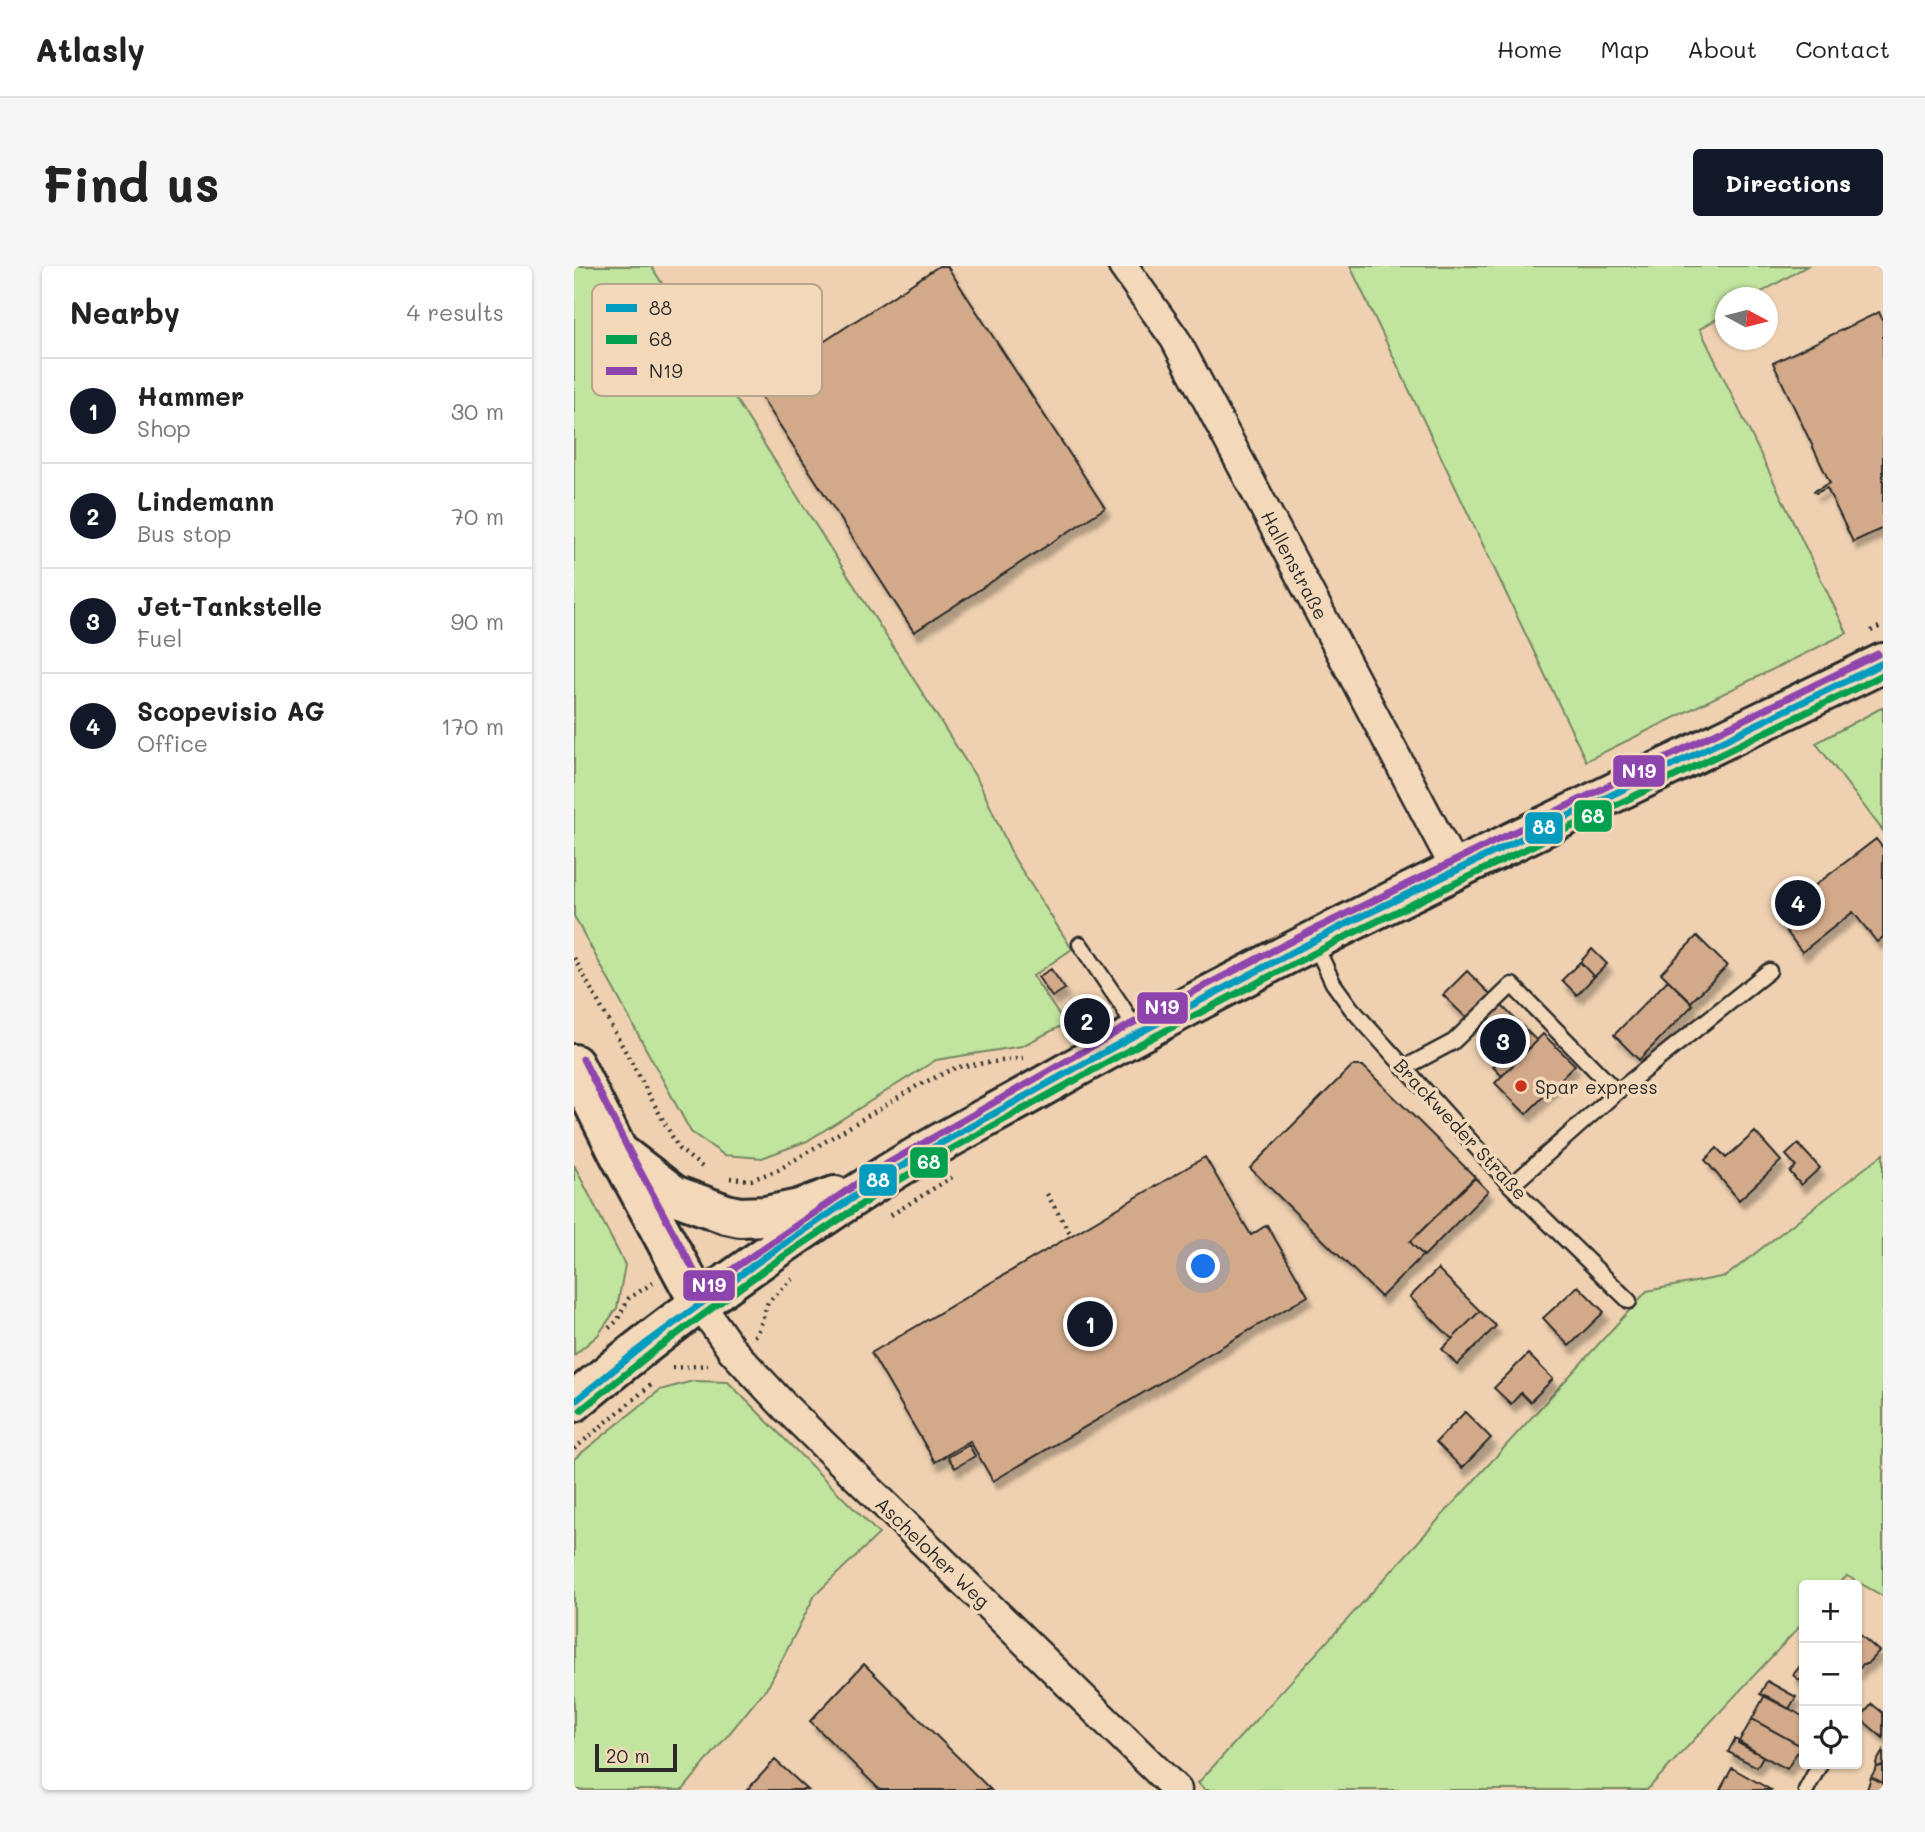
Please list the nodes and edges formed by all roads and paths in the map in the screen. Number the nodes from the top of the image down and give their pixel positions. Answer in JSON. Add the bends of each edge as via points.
{"nodes":[{"id":1,"x":1123,"y":266,"type":"edge"},
{"id":2,"x":1883,"y":663,"type":"edge"},
{"id":3,"x":1456,"y":870,"type":"junction"},
{"id":4,"x":1314,"y":941,"type":"junction"},
{"id":5,"x":1080,"y":944,"type":"dead end"},
{"id":6,"x":574,"y":958,"type":"edge"},
{"id":7,"x":1769,"y":971,"type":"dead end"},
{"id":8,"x":1136,"y":1033,"type":"junction"},
{"id":9,"x":574,"y":1064,"type":"edge"},
{"id":10,"x":1404,"y":1068,"type":"junction"},
{"id":11,"x":1617,"y":1092,"type":"junction"},
{"id":12,"x":618,"y":1153,"type":"junction"},
{"id":13,"x":712,"y":1172,"type":"dead end"},
{"id":14,"x":722,"y":1175,"type":"dead end"},
{"id":15,"x":883,"y":1178,"type":"junction"},
{"id":16,"x":731,"y":1179,"type":"dead end"},
{"id":17,"x":1511,"y":1186,"type":"junction"},
{"id":18,"x":1047,"y":1194,"type":"dead end"},
{"id":19,"x":1071,"y":1235,"type":"dead end"},
{"id":20,"x":629,"y":1298,"type":"dead end"},
{"id":21,"x":1629,"y":1301,"type":"dead end"},
{"id":22,"x":768,"y":1302,"type":"dead end"},
{"id":23,"x":700,"y":1304,"type":"junction"},
{"id":24,"x":758,"y":1333,"type":"dead end"},
{"id":25,"x":600,"y":1336,"type":"dead end"},
{"id":26,"x":709,"y":1365,"type":"dead end"},
{"id":27,"x":664,"y":1374,"type":"dead end"},
{"id":28,"x":654,"y":1383,"type":"dead end"},
{"id":29,"x":574,"y":1402,"type":"edge"},
{"id":30,"x":574,"y":1450,"type":"edge"},
{"id":31,"x":1817,"y":1769,"type":"edge"},
{"id":32,"x":1177,"y":1790,"type":"edge"},
{"id":33,"x":1806,"y":1790,"type":"edge"}],
"edges":[{"from":1,"to":3,"type":"street","name":"Hallenstraße","via":[[1175,339]]},
{"from":2,"to":3,"type":"street"},
{"from":3,"to":4,"type":"street"},
{"from":4,"to":8,"type":"street"},
{"from":4,"to":10,"type":"lane","name":"Brackweder Straße","via":[[1351,1009]]},
{"from":5,"to":8,"type":"lane"},
{"from":6,"to":13,"type":"path","via":[[680,1149]]},
{"from":7,"to":11,"type":"lane"},
{"from":8,"to":15,"type":"street"},
{"from":9,"to":12,"type":"street"},
{"from":10,"to":11,"type":"lane","via":[[1453,1042],[1512,985]]},
{"from":10,"to":17,"type":"lane","name":"Brackweder Straße"},
{"from":11,"to":17,"type":"lane"},
{"from":12,"to":15,"type":"street","via":[[674,1195],[740,1217],[799,1209]]},
{"from":12,"to":23,"type":"street"},
{"from":14,"to":16,"type":"path"},
{"from":15,"to":23,"type":"street"},
{"from":17,"to":21,"type":"lane","name":"Brackweder Straße"},
{"from":18,"to":19,"type":"path"},
{"from":20,"to":25,"type":"path","via":[[617,1321]]},
{"from":22,"to":24,"type":"path"},
{"from":23,"to":29,"type":"street","via":[[631,1353]]},
{"from":23,"to":32,"type":"street","name":"Ascheloher Weg","via":[[732,1350],[786,1408]]},
{"from":26,"to":27,"type":"path","via":[[674,1366]]},
{"from":28,"to":30,"type":"path"},
{"from":31,"to":33,"type":"lane"}]}
